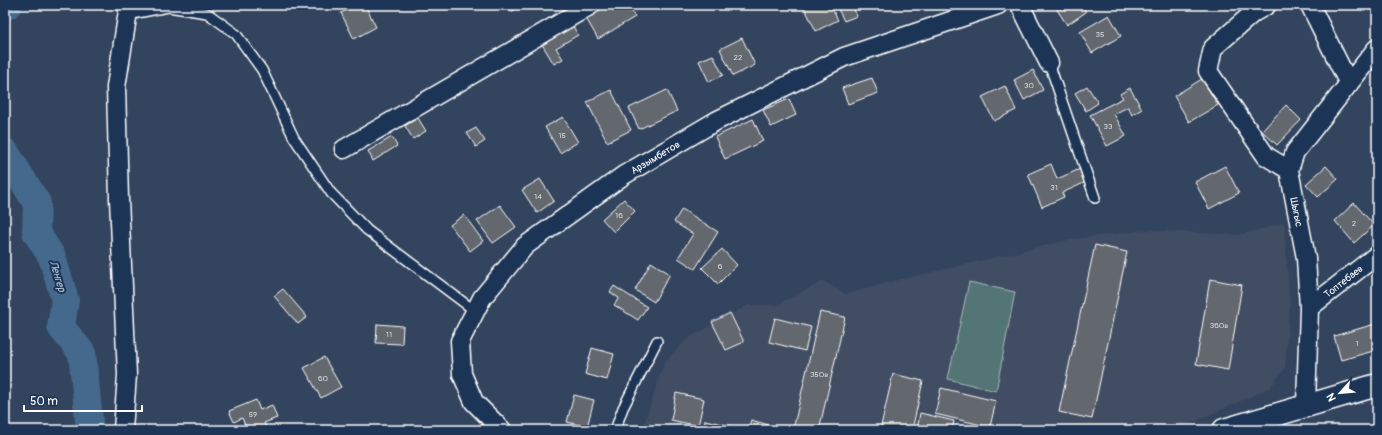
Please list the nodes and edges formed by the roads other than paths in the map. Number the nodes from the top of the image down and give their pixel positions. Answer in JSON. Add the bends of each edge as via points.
{"nodes":[{"id":1,"x":591,"y":5,"type":"edge"},
{"id":2,"x":998,"y":5,"type":"edge"},
{"id":3,"x":1020,"y":5,"type":"edge"},
{"id":4,"x":1267,"y":5,"type":"edge"},
{"id":5,"x":1310,"y":5,"type":"edge"},
{"id":6,"x":128,"y":10,"type":"edge"},
{"id":7,"x":1377,"y":48,"type":"edge"},
{"id":8,"x":1049,"y":63,"type":"joint"},
{"id":9,"x":1349,"y":84,"type":"junction"},
{"id":10,"x":344,"y":149,"type":"dead end"},
{"id":11,"x":1289,"y":170,"type":"junction"},
{"id":12,"x":1095,"y":198,"type":"dead end"},
{"id":13,"x":1377,"y":255,"type":"edge"},
{"id":14,"x":1309,"y":308,"type":"junction"},
{"id":15,"x":475,"y":311,"type":"junction"},
{"id":16,"x":657,"y":341,"type":"dead end"},
{"id":17,"x":1372,"y":390,"type":"edge"},
{"id":18,"x":1306,"y":405,"type":"junction"},
{"id":19,"x":123,"y":430,"type":"edge"},
{"id":20,"x":502,"y":430,"type":"edge"},
{"id":21,"x":615,"y":430,"type":"edge"},
{"id":22,"x":1224,"y":430,"type":"edge"}],
"edges":[{"from":1,"to":10,"type":"street"},
{"from":2,"to":15,"type":"street","name":"Арзымбетов","via":[[844,57],[716,121],[624,175],[525,246],[482,298]]},
{"from":3,"to":8,"type":"street"},
{"from":4,"to":11,"type":"street","via":[[1213,48],[1208,71],[1266,156]]},
{"from":5,"to":9,"type":"street"},
{"from":6,"to":15,"type":"lane","via":[[168,7],[207,13],[236,34],[262,70],[294,138],[331,193],[367,230]]},
{"from":6,"to":19,"type":"street","via":[[116,87],[127,374]]},
{"from":7,"to":9,"type":"street"},
{"from":8,"to":12,"type":"lane"},
{"from":9,"to":11,"type":"street","via":[[1295,152]]},
{"from":11,"to":14,"type":"street","name":"Шыгыс","via":[[1306,258]]},
{"from":13,"to":14,"type":"street","name":"Топтебаев"},
{"from":14,"to":18,"type":"street","name":"Шыгыс"},
{"from":15,"to":20,"type":"street","name":"Арзымбетов","via":[[460,341],[462,374],[474,402]]},
{"from":16,"to":21,"type":"lane","via":[[623,408]]},
{"from":17,"to":18,"type":"main road"},
{"from":18,"to":22,"type":"main road"}]}
